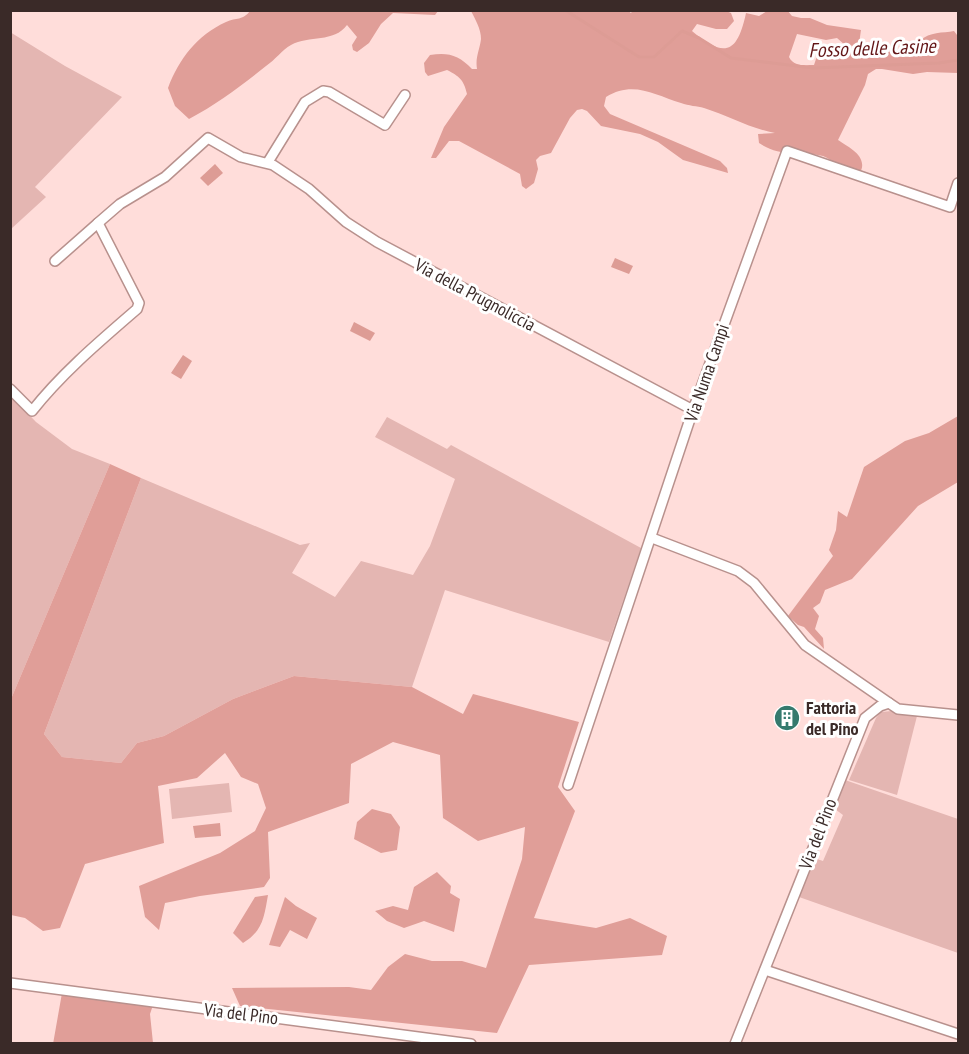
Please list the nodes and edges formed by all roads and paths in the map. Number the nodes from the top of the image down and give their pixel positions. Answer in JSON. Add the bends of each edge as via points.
{"nodes":[{"id":1,"x":405,"y":95,"type":"dead end"},
{"id":2,"x":268,"y":162,"type":"junction"},
{"id":3,"x":958,"y":183,"type":"edge"},
{"id":4,"x":98,"y":223,"type":"junction"},
{"id":5,"x":55,"y":261,"type":"dead end"},
{"id":6,"x":10,"y":389,"type":"edge"},
{"id":7,"x":693,"y":410,"type":"junction"},
{"id":8,"x":652,"y":538,"type":"junction"},
{"id":9,"x":889,"y":703,"type":"junction"},
{"id":10,"x":958,"y":715,"type":"edge"},
{"id":11,"x":568,"y":785,"type":"dead end"},
{"id":12,"x":765,"y":970,"type":"junction"},
{"id":13,"x":10,"y":983,"type":"edge"},
{"id":14,"x":958,"y":1034,"type":"edge"},
{"id":15,"x":471,"y":1044,"type":"edge"},
{"id":16,"x":735,"y":1044,"type":"edge"}],
"edges":[{"from":1,"to":2,"type":"street","via":[[386,125],[323,91],[305,102]]},
{"from":2,"to":4,"type":"street","name":"Via della Prugnoliccia","via":[[241,157],[208,138],[165,177],[120,204]]},
{"from":2,"to":7,"type":"street","name":"Via della Prugnoliccia","via":[[377,242]]},
{"from":3,"to":7,"type":"street","name":"Via Numa Campi","via":[[950,207],[787,151]]},
{"from":4,"to":5,"type":"street","name":"Via della Prugnoliccia"},
{"from":4,"to":6,"type":"street","via":[[139,303],[137,309],[88,352],[32,411]]},
{"from":7,"to":8,"type":"street","name":"Via Numa Campi"},
{"from":8,"to":9,"type":"street","via":[[738,571],[754,584],[805,645]]},
{"from":8,"to":11,"type":"street","name":"Via Numa Campi"},
{"from":9,"to":10,"type":"street","via":[[898,709]]},
{"from":9,"to":12,"type":"street","name":"Via del Pino","via":[[865,718],[858,730]]},
{"from":12,"to":14,"type":"street"},
{"from":12,"to":16,"type":"street","name":"Via del Pino"},
{"from":13,"to":15,"type":"street","name":"Via del Pino"}]}
